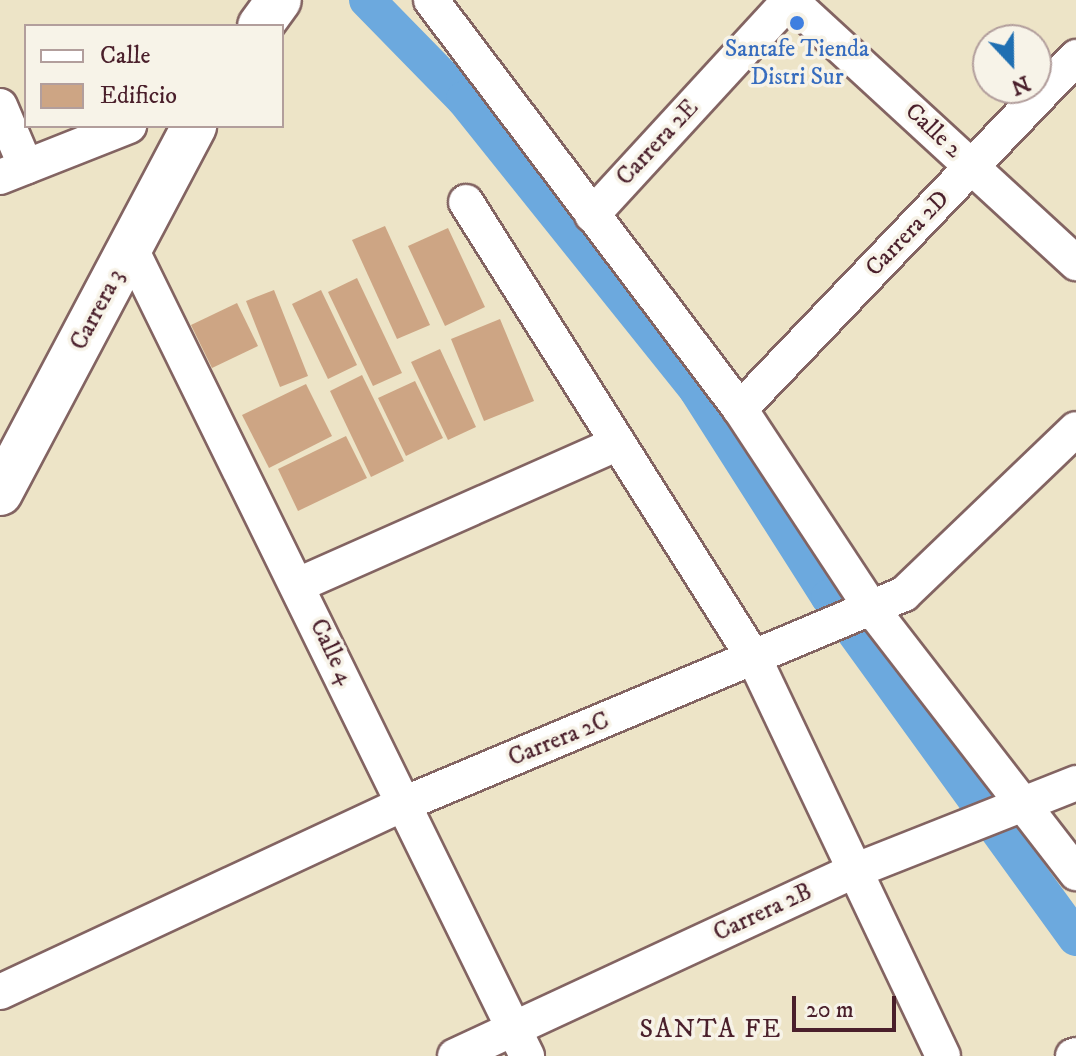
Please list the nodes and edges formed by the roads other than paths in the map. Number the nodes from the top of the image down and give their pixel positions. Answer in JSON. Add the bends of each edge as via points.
{"nodes":[{"id":1,"x":279,"y":0,"type":"edge"},
{"id":2,"x":431,"y":0,"type":"edge"},
{"id":3,"x":790,"y":0,"type":"edge"},
{"id":4,"x":261,"y":24,"type":"edge"},
{"id":5,"x":1076,"y":57,"type":"edge"},
{"id":6,"x":0,"y":106,"type":"edge"},
{"id":7,"x":124,"y":128,"type":"edge"},
{"id":8,"x":193,"y":128,"type":"edge"},
{"id":9,"x":973,"y":168,"type":"junction"},
{"id":10,"x":13,"y":172,"type":"edge"},
{"id":11,"x":466,"y":202,"type":"dead end"},
{"id":12,"x":592,"y":215,"type":"junction"},
{"id":13,"x":131,"y":249,"type":"junction"},
{"id":14,"x":1076,"y":263,"type":"edge"},
{"id":15,"x":740,"y":409,"type":"junction"},
{"id":16,"x":1076,"y":429,"type":"edge"},
{"id":17,"x":618,"y":443,"type":"junction"},
{"id":18,"x":6,"y":473,"type":"edge"},
{"id":19,"x":298,"y":585,"type":"junction"},
{"id":20,"x":867,"y":612,"type":"junction"},
{"id":21,"x":755,"y":660,"type":"junction"},
{"id":22,"x":1076,"y":783,"type":"edge"},
{"id":23,"x":406,"y":803,"type":"junction"},
{"id":24,"x":1021,"y":809,"type":"junction"},
{"id":25,"x":854,"y":871,"type":"junction"},
{"id":26,"x":1076,"y":873,"type":"edge"},
{"id":27,"x":0,"y":992,"type":"edge"},
{"id":28,"x":520,"y":1042,"type":"edge"},
{"id":29,"x":455,"y":1056,"type":"edge"},
{"id":30,"x":943,"y":1056,"type":"edge"}],
"edges":[{"from":1,"to":4,"type":"street"},
{"from":2,"to":12,"type":"street"},
{"from":3,"to":9,"type":"street","name":"Calle 2"},
{"from":3,"to":12,"type":"street","name":"Carrera 2E"},
{"from":5,"to":9,"type":"street","name":"Carrera 2D"},
{"from":6,"to":10,"type":"street"},
{"from":7,"to":10,"type":"street"},
{"from":8,"to":13,"type":"street","name":"Carrera 3"},
{"from":9,"to":14,"type":"street","name":"Calle 2"},
{"from":9,"to":15,"type":"street","name":"Carrera 2D"},
{"from":11,"to":17,"type":"street"},
{"from":12,"to":15,"type":"street"},
{"from":13,"to":18,"type":"street","name":"Carrera 3"},
{"from":13,"to":19,"type":"street","name":"Calle 4"},
{"from":15,"to":20,"type":"street"},
{"from":16,"to":20,"type":"street","name":"Carrera 2C","via":[[935,570]]},
{"from":17,"to":19,"type":"street"},
{"from":17,"to":21,"type":"street"},
{"from":19,"to":23,"type":"street","name":"Calle 4"},
{"from":20,"to":21,"type":"street","name":"Carrera 2C"},
{"from":20,"to":24,"type":"street"},
{"from":21,"to":23,"type":"street","name":"Carrera 2C"},
{"from":21,"to":25,"type":"street"},
{"from":22,"to":24,"type":"street","name":"Carrera 2B"},
{"from":23,"to":27,"type":"street","name":"Carrera 2C"},
{"from":23,"to":28,"type":"street","name":"Calle 4"},
{"from":24,"to":25,"type":"street","name":"Carrera 2B"},
{"from":24,"to":26,"type":"street"},
{"from":25,"to":28,"type":"street","name":"Carrera 2B"},
{"from":25,"to":30,"type":"street"},
{"from":28,"to":29,"type":"street","name":"Carrera 2B"}]}
